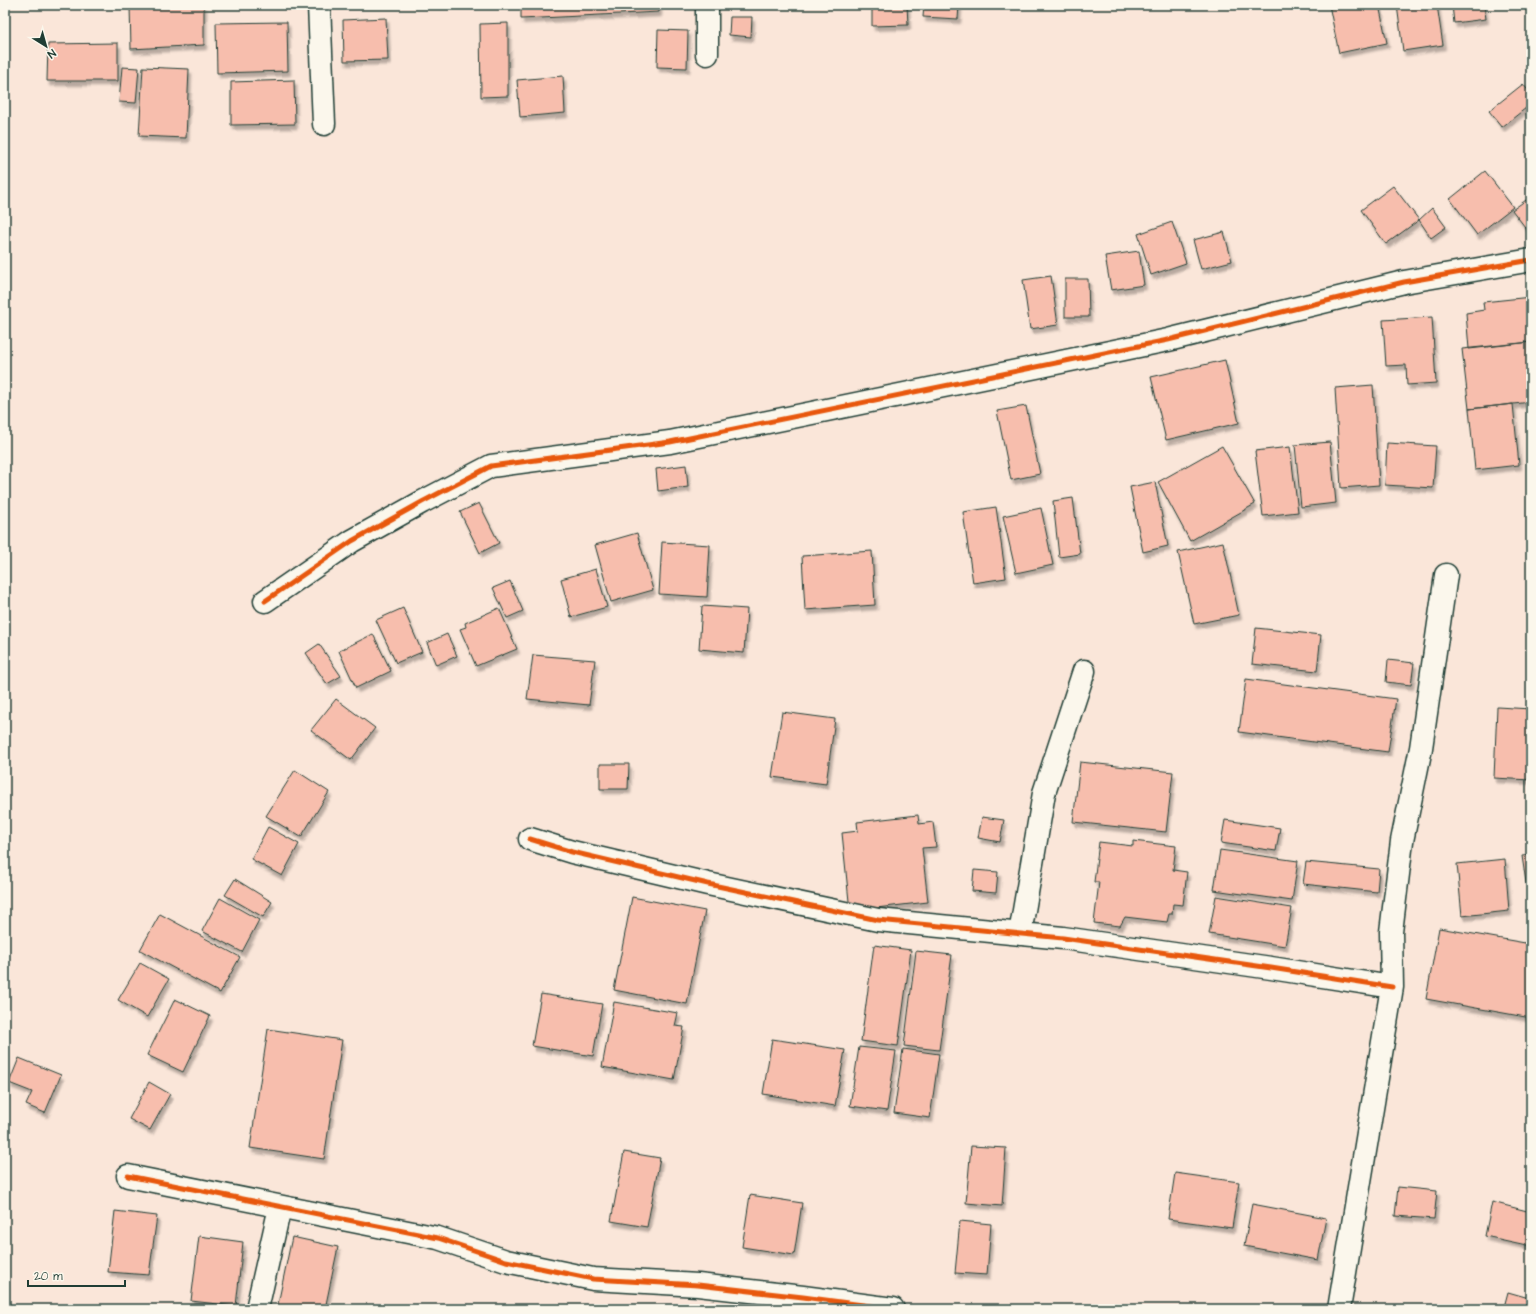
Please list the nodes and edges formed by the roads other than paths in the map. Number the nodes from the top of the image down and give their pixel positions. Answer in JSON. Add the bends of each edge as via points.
{"nodes":[{"id":1,"x":318,"y":5,"type":"edge"},
{"id":2,"x":707,"y":5,"type":"edge"},
{"id":3,"x":707,"y":54,"type":"dead end"},
{"id":4,"x":324,"y":124,"type":"dead end"},
{"id":5,"x":1531,"y":260,"type":"edge"},
{"id":6,"x":1446,"y":575,"type":"dead end"},
{"id":7,"x":265,"y":601,"type":"dead end"},
{"id":8,"x":1084,"y":672,"type":"dead end"},
{"id":9,"x":530,"y":839,"type":"dead end"},
{"id":10,"x":1020,"y":934,"type":"junction"},
{"id":11,"x":1392,"y":987,"type":"junction"},
{"id":12,"x":128,"y":1176,"type":"dead end"},
{"id":13,"x":280,"y":1207,"type":"junction"},
{"id":14,"x":257,"y":1309,"type":"edge"},
{"id":15,"x":893,"y":1309,"type":"edge"},
{"id":16,"x":1339,"y":1309,"type":"edge"}],
"edges":[{"from":1,"to":4,"type":"street"},
{"from":2,"to":3,"type":"street"},
{"from":5,"to":7,"type":"street","via":[[1404,282],[1168,340],[670,442],[491,466],[352,541]]},
{"from":6,"to":11,"type":"street","via":[[1421,748],[1402,841],[1391,932]]},
{"from":8,"to":10,"type":"street","via":[[1044,793]]},
{"from":9,"to":10,"type":"street","via":[[572,852],[708,884],[878,920]]},
{"from":10,"to":11,"type":"street","via":[[1240,963]]},
{"from":11,"to":16,"type":"street"},
{"from":12,"to":13,"type":"street"},
{"from":13,"to":14,"type":"street"},
{"from":13,"to":15,"type":"street","via":[[438,1238],[506,1261],[593,1279],[698,1285]]}]}
